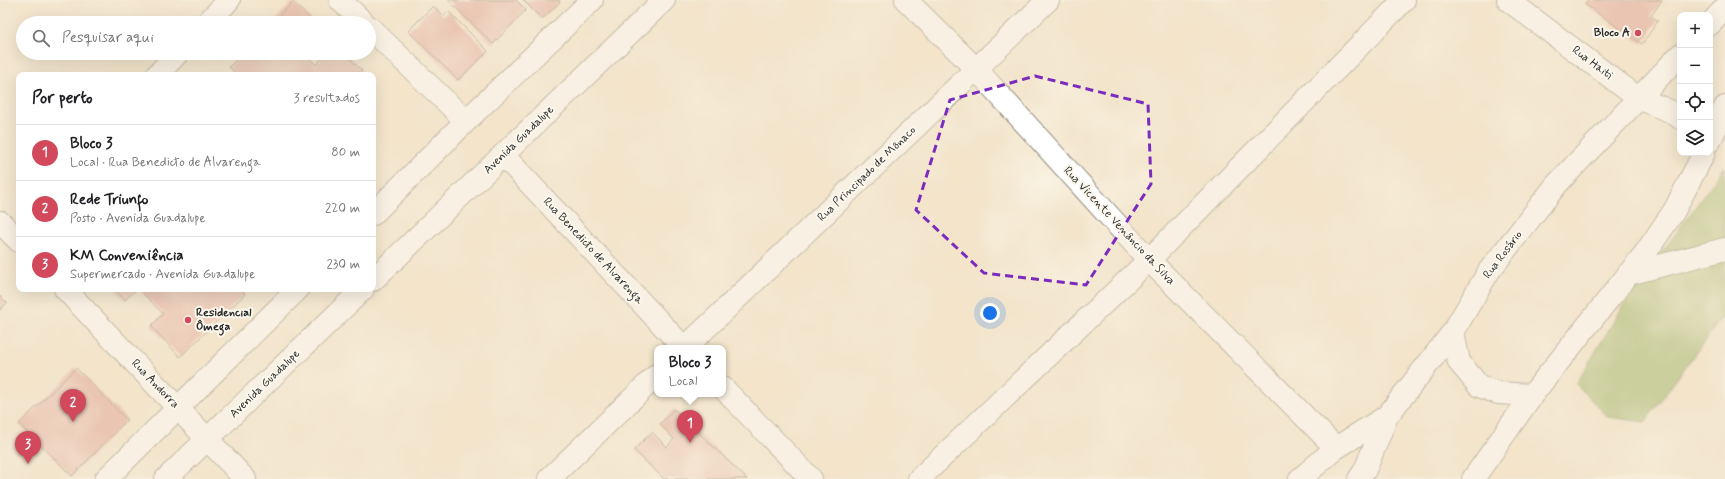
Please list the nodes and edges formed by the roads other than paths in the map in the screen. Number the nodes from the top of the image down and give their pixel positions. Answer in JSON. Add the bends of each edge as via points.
{"nodes":[{"id":1,"x":229,"y":0,"type":"edge"},
{"id":2,"x":340,"y":0,"type":"edge"},
{"id":3,"x":592,"y":0,"type":"edge"},
{"id":4,"x":664,"y":0,"type":"edge"},
{"id":5,"x":906,"y":0,"type":"edge"},
{"id":6,"x":1048,"y":0,"type":"edge"},
{"id":7,"x":1404,"y":0,"type":"edge"},
{"id":8,"x":1508,"y":0,"type":"edge"},
{"id":9,"x":1725,"y":8,"type":"edge"},
{"id":10,"x":214,"y":16,"type":"edge"},
{"id":11,"x":357,"y":16,"type":"edge"},
{"id":12,"x":1713,"y":21,"type":"edge"},
{"id":13,"x":376,"y":34,"type":"edge"},
{"id":14,"x":1677,"y":57,"type":"edge"},
{"id":15,"x":171,"y":60,"type":"edge"},
{"id":16,"x":976,"y":69,"type":"junction"},
{"id":17,"x":160,"y":72,"type":"edge"},
{"id":18,"x":1638,"y":98,"type":"junction"},
{"id":19,"x":1725,"y":107,"type":"edge"},
{"id":20,"x":1677,"y":116,"type":"edge"},
{"id":21,"x":466,"y":121,"type":"junction"},
{"id":22,"x":1713,"y":134,"type":"edge"},
{"id":23,"x":1713,"y":148,"type":"edge"},
{"id":24,"x":1725,"y":153,"type":"edge"},
{"id":25,"x":503,"y":155,"type":"junction"},
{"id":26,"x":1702,"y":156,"type":"edge"},
{"id":27,"x":376,"y":211,"type":"edge"},
{"id":28,"x":1725,"y":249,"type":"edge"},
{"id":29,"x":1149,"y":260,"type":"junction"},
{"id":30,"x":1628,"y":274,"type":"junction"},
{"id":31,"x":376,"y":277,"type":"edge"},
{"id":32,"x":68,"y":292,"type":"edge"},
{"id":33,"x":295,"y":292,"type":"edge"},
{"id":34,"x":361,"y":292,"type":"edge"},
{"id":35,"x":1453,"y":332,"type":"junction"},
{"id":36,"x":681,"y":345,"type":"edge"},
{"id":37,"x":687,"y":345,"type":"edge"},
{"id":38,"x":654,"y":378,"type":"edge"},
{"id":39,"x":726,"y":391,"type":"edge"},
{"id":40,"x":1532,"y":395,"type":"junction"},
{"id":41,"x":179,"y":408,"type":"junction"},
{"id":42,"x":1387,"y":416,"type":"junction"},
{"id":43,"x":207,"y":439,"type":"junction"},
{"id":44,"x":1336,"y":448,"type":"junction"},
{"id":45,"x":106,"y":479,"type":"edge"},
{"id":46,"x":166,"y":479,"type":"edge"},
{"id":47,"x":245,"y":479,"type":"edge"},
{"id":48,"x":549,"y":479,"type":"edge"},
{"id":49,"x":811,"y":479,"type":"edge"},
{"id":50,"x":919,"y":479,"type":"edge"},
{"id":51,"x":1300,"y":479,"type":"edge"},
{"id":52,"x":1359,"y":479,"type":"edge"},
{"id":53,"x":1473,"y":479,"type":"edge"}],
"edges":[{"from":1,"to":10,"type":"street"},
{"from":2,"to":11,"type":"street"},
{"from":3,"to":21,"type":"street"},
{"from":4,"to":25,"type":"street","name":"Avenida Guadalupe"},
{"from":5,"to":16,"type":"street","name":"Rua Vicente Venâncio da Silva"},
{"from":6,"to":16,"type":"street","name":"Rua Principado de Mônaco"},
{"from":7,"to":29,"type":"street"},
{"from":8,"to":18,"type":"street","name":"Rua Haiti"},
{"from":9,"to":12,"type":"street"},
{"from":13,"to":21,"type":"street"},
{"from":14,"to":18,"type":"street","name":"Rua Rosário"},
{"from":15,"to":17,"type":"street"},
{"from":16,"to":29,"type":"street","name":"Rua Vicente Venâncio da Silva"},
{"from":16,"to":37,"type":"street","name":"Rua Principado de Mônaco"},
{"from":18,"to":20,"type":"street","name":"Rua Haiti"},
{"from":18,"to":35,"type":"street","name":"Rua Rosário","via":[[1557,184],[1489,271]]},
{"from":19,"to":22,"type":"street"},
{"from":21,"to":27,"type":"street"},
{"from":23,"to":24,"type":"street"},
{"from":25,"to":31,"type":"street","name":"Avenida Guadalupe"},
{"from":25,"to":36,"type":"street","name":"Rua Benedicto de Alvarenga"},
{"from":26,"to":30,"type":"street","via":[[1674,211]]},
{"from":28,"to":30,"type":"street"},
{"from":29,"to":44,"type":"street","name":"Rua Vicente Venâncio da Silva"},
{"from":29,"to":50,"type":"street"},
{"from":30,"to":40,"type":"street"},
{"from":32,"to":41,"type":"street","name":"Rua Andorra"},
{"from":33,"to":41,"type":"street"},
{"from":34,"to":43,"type":"street","name":"Avenida Guadalupe"},
{"from":35,"to":40,"type":"street","via":[[1459,362],[1478,386],[1498,393]]},
{"from":35,"to":42,"type":"street","name":"Rua Rosário"},
{"from":38,"to":48,"type":"street"},
{"from":39,"to":49,"type":"street"},
{"from":40,"to":53,"type":"street"},
{"from":41,"to":43,"type":"street","name":"Rua Andorra"},
{"from":41,"to":45,"type":"street"},
{"from":42,"to":44,"type":"street"},
{"from":42,"to":52,"type":"street","name":"Rua Rosário"},
{"from":43,"to":46,"type":"street","name":"Avenida Guadalupe"},
{"from":43,"to":47,"type":"street","name":"Rua Andorra"},
{"from":44,"to":51,"type":"street"}]}
